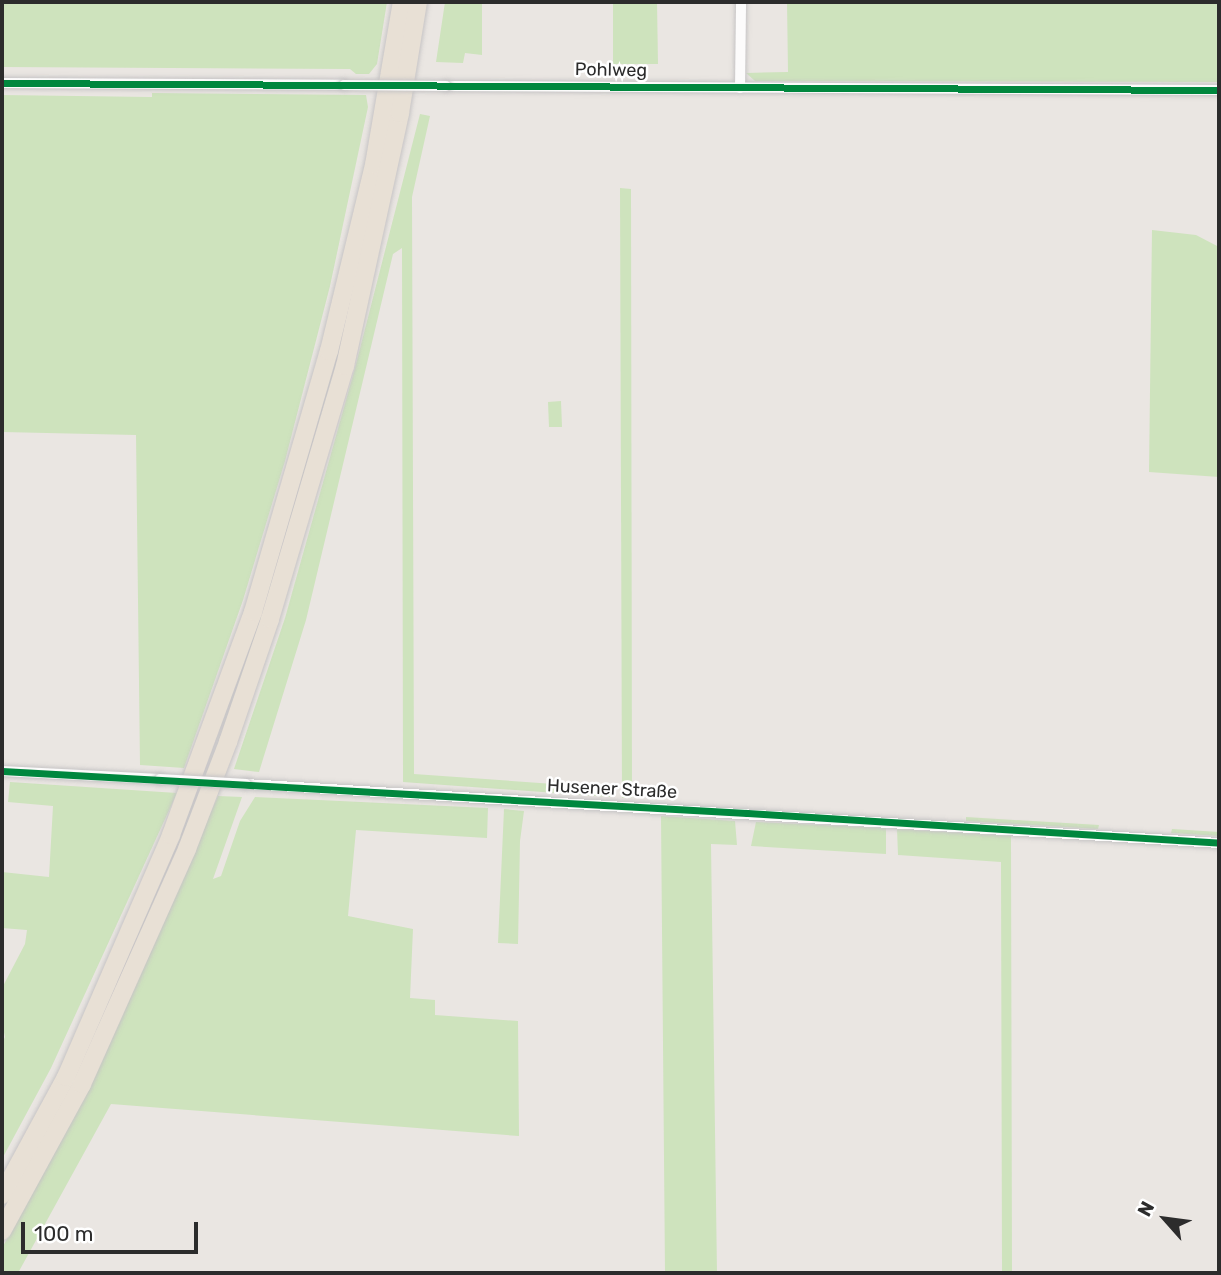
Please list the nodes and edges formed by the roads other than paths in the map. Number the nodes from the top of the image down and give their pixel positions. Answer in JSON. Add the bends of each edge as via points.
{"nodes":[{"id":1,"x":402,"y":2,"type":"edge"},
{"id":2,"x":418,"y":2,"type":"edge"},
{"id":3,"x":741,"y":2,"type":"edge"},
{"id":4,"x":2,"y":83,"type":"edge"},
{"id":5,"x":740,"y":88,"type":"junction"},
{"id":6,"x":1219,"y":90,"type":"edge"},
{"id":7,"x":2,"y":771,"type":"edge"},
{"id":8,"x":1219,"y":844,"type":"edge"},
{"id":9,"x":2,"y":1195,"type":"edge"},
{"id":10,"x":2,"y":1231,"type":"edge"}],
"edges":[{"from":1,"to":9,"type":"highway","via":[[374,165],[329,351],[253,612],[172,835],[66,1077]]},
{"from":2,"to":10,"type":"highway","via":[[400,113],[345,366],[270,619],[187,849],[82,1084]]},
{"from":3,"to":5,"type":"street"},
{"from":4,"to":5,"type":"street","name":"Pohlweg","bridge":true},
{"from":5,"to":6,"type":"street","name":"Pohlweg"},
{"from":7,"to":8,"type":"street","name":"Husener Straße","bridge":true}]}
